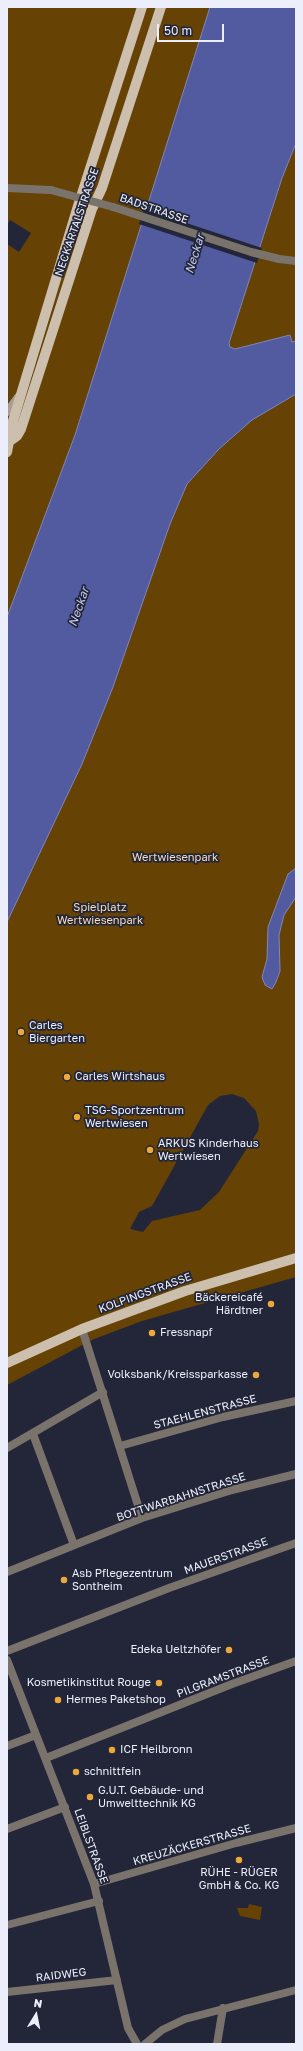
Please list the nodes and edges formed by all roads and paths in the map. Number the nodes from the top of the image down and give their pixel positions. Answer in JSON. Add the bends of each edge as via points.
{"nodes":[{"id":1,"x":142,"y":7,"type":"edge"},
{"id":2,"x":161,"y":7,"type":"edge"},
{"id":3,"x":7,"y":188,"type":"edge"},
{"id":4,"x":296,"y":261,"type":"edge"},
{"id":5,"x":23,"y":390,"type":"junction"},
{"id":6,"x":7,"y":412,"type":"edge"},
{"id":7,"x":8,"y":441,"type":"edge"},
{"id":8,"x":7,"y":452,"type":"edge"},
{"id":9,"x":296,"y":1260,"type":"edge"},
{"id":10,"x":82,"y":1329,"type":"junction"},
{"id":11,"x":7,"y":1363,"type":"edge"},
{"id":12,"x":103,"y":1392,"type":"junction"},
{"id":13,"x":296,"y":1400,"type":"edge"},
{"id":14,"x":33,"y":1434,"type":"junction"},
{"id":15,"x":120,"y":1446,"type":"junction"},
{"id":16,"x":7,"y":1448,"type":"edge"},
{"id":17,"x":296,"y":1474,"type":"edge"},
{"id":18,"x":142,"y":1518,"type":"junction"},
{"id":19,"x":296,"y":1543,"type":"edge"},
{"id":20,"x":74,"y":1545,"type":"junction"},
{"id":21,"x":7,"y":1572,"type":"edge"},
{"id":22,"x":7,"y":1651,"type":"edge"},
{"id":23,"x":7,"y":1660,"type":"edge"},
{"id":24,"x":296,"y":1661,"type":"edge"},
{"id":25,"x":36,"y":1734,"type":"junction"},
{"id":26,"x":7,"y":1746,"type":"edge"},
{"id":27,"x":46,"y":1758,"type":"junction"},
{"id":28,"x":65,"y":1807,"type":"junction"},
{"id":29,"x":296,"y":1828,"type":"edge"},
{"id":30,"x":7,"y":1829,"type":"edge"},
{"id":31,"x":94,"y":1884,"type":"junction"},
{"id":32,"x":98,"y":1901,"type":"junction"},
{"id":33,"x":7,"y":1925,"type":"edge"},
{"id":34,"x":117,"y":1980,"type":"junction"},
{"id":35,"x":296,"y":1990,"type":"edge"},
{"id":36,"x":7,"y":1992,"type":"edge"},
{"id":37,"x":223,"y":2008,"type":"junction"},
{"id":38,"x":137,"y":2044,"type":"edge"},
{"id":39,"x":145,"y":2044,"type":"edge"},
{"id":40,"x":217,"y":2044,"type":"edge"}],
"edges":[{"from":1,"to":5,"type":"main road","name":"NECKARTALSTRASSE","via":[[78,206]]},
{"from":2,"to":7,"type":"main road","name":"NECKARTALSTRASSE","via":[[102,188],[92,209],[21,430]]},
{"from":3,"to":4,"type":"street","name":"BADSTRASSE","bridge":true,"via":[[52,190],[251,252]]},
{"from":5,"to":6,"type":"street"},
{"from":5,"to":7,"type":"main road","name":"NECKARTALSTRASSE"},
{"from":7,"to":8,"type":"main road","name":"NECKARTALSTRASSE"},
{"from":9,"to":10,"type":"main road","name":"KOLPINGSTRASSE","via":[[185,1291]]},
{"from":10,"to":11,"type":"main road","name":"KOLPINGSTRASSE"},
{"from":10,"to":12,"type":"street"},
{"from":12,"to":14,"type":"street"},
{"from":12,"to":15,"type":"street"},
{"from":13,"to":15,"type":"street","name":"STAEHLENSTRASSE","via":[[223,1417]]},
{"from":14,"to":16,"type":"street"},
{"from":14,"to":20,"type":"street"},
{"from":15,"to":18,"type":"street"},
{"from":17,"to":18,"type":"street","name":"BOTTWARBAHNSTRASSE","via":[[232,1490]]},
{"from":18,"to":20,"type":"street","name":"BOTTWARBAHNSTRASSE"},
{"from":19,"to":22,"type":"street","name":"MAUERSTRASSE","via":[[169,1588]]},
{"from":20,"to":21,"type":"street","name":"BOTTWARBAHNSTRASSE"},
{"from":23,"to":25,"type":"street","name":"LEIBLSTRASSE"},
{"from":24,"to":27,"type":"street","name":"PILGRAMSTRASSE"},
{"from":25,"to":26,"type":"street"},
{"from":25,"to":27,"type":"street","name":"LEIBLSTRASSE"},
{"from":27,"to":28,"type":"street","name":"LEIBLSTRASSE"},
{"from":28,"to":30,"type":"street"},
{"from":28,"to":31,"type":"street","name":"LEIBLSTRASSE"},
{"from":29,"to":31,"type":"street","name":"KREUZÄCKERSTRASSE"},
{"from":31,"to":32,"type":"street","name":"LEIBLSTRASSE"},
{"from":32,"to":33,"type":"street"},
{"from":32,"to":34,"type":"street","name":"LEIBLSTRASSE"},
{"from":34,"to":36,"type":"street","name":"RAIDWEG"},
{"from":34,"to":38,"type":"street","name":"LEIBLSTRASSE","via":[[128,2028]]},
{"from":35,"to":37,"type":"street"},
{"from":37,"to":39,"type":"street","via":[[174,2024]]},
{"from":37,"to":40,"type":"street"}]}
